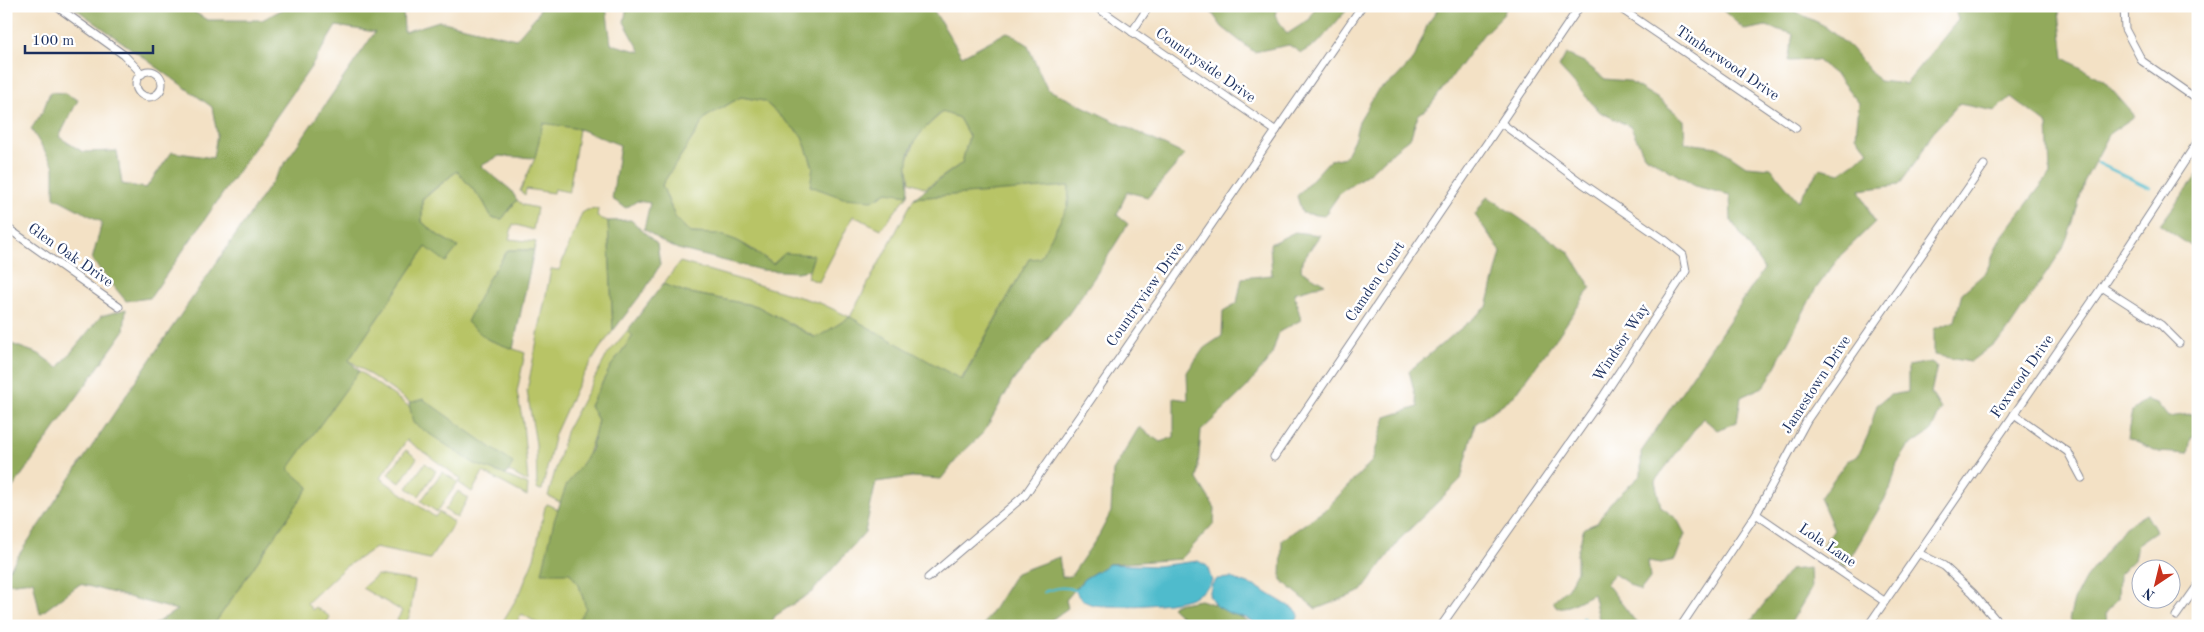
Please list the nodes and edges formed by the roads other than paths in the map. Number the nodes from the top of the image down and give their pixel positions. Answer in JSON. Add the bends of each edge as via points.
{"nodes":[{"id":1,"x":56,"y":6,"type":"edge"},
{"id":2,"x":1095,"y":6,"type":"edge"},
{"id":3,"x":1149,"y":6,"type":"edge"},
{"id":4,"x":1362,"y":6,"type":"edge"},
{"id":5,"x":1580,"y":6,"type":"edge"},
{"id":6,"x":1617,"y":6,"type":"edge"},
{"id":7,"x":2124,"y":6,"type":"edge"},
{"id":8,"x":1132,"y":32,"type":"junction"},
{"id":9,"x":142,"y":74,"type":"dead end"},
{"id":10,"x":2198,"y":100,"type":"edge"},
{"id":11,"x":1501,"y":123,"type":"junction"},
{"id":12,"x":1796,"y":128,"type":"dead end"},
{"id":13,"x":1276,"y":131,"type":"junction"},
{"id":14,"x":2198,"y":141,"type":"edge"},
{"id":15,"x":1984,"y":165,"type":"dead end"},
{"id":16,"x":6,"y":228,"type":"edge"},
{"id":17,"x":2102,"y":287,"type":"junction"},
{"id":18,"x":119,"y":306,"type":"dead end"},
{"id":19,"x":2179,"y":343,"type":"dead end"},
{"id":20,"x":2014,"y":414,"type":"junction"},
{"id":21,"x":1274,"y":457,"type":"dead end"},
{"id":22,"x":2082,"y":478,"type":"dead end"},
{"id":23,"x":1756,"y":514,"type":"junction"},
{"id":24,"x":1918,"y":553,"type":"junction"},
{"id":25,"x":928,"y":578,"type":"dead end"},
{"id":26,"x":2198,"y":584,"type":"edge"},
{"id":27,"x":1884,"y":601,"type":"junction"},
{"id":28,"x":2176,"y":616,"type":"dead end"},
{"id":29,"x":1441,"y":626,"type":"edge"},
{"id":30,"x":1681,"y":626,"type":"edge"},
{"id":31,"x":1868,"y":626,"type":"edge"},
{"id":32,"x":2000,"y":626,"type":"edge"}],
"edges":[{"from":1,"to":9,"type":"street","via":[[124,55]]},
{"from":2,"to":8,"type":"street","name":"Countryside Drive"},
{"from":3,"to":8,"type":"street"},
{"from":4,"to":13,"type":"street","name":"Countryview Drive"},
{"from":5,"to":11,"type":"street","name":"Camden Court"},
{"from":6,"to":12,"type":"street","name":"Timberwood Drive"},
{"from":7,"to":10,"type":"street","via":[[2125,29],[2142,61]]},
{"from":8,"to":13,"type":"street","name":"Countryside Drive"},
{"from":11,"to":21,"type":"street","name":"Camden Court"},
{"from":11,"to":29,"type":"street","name":"Windsor Way","via":[[1666,241],[1683,255],[1686,271],[1604,395]]},
{"from":13,"to":25,"type":"street","name":"Countryview Drive","via":[[1025,495]]},
{"from":14,"to":17,"type":"street","name":"Foxwood Drive"},
{"from":15,"to":23,"type":"street","name":"Jamestown Drive","via":[[1808,420]]},
{"from":16,"to":18,"type":"street","name":"Glen Oak Drive"},
{"from":17,"to":19,"type":"street","via":[[2161,326]]},
{"from":17,"to":20,"type":"street","name":"Foxwood Drive"},
{"from":20,"to":22,"type":"street","via":[[2068,452]]},
{"from":20,"to":24,"type":"street","name":"Foxwood Drive"},
{"from":23,"to":27,"type":"street","name":"Lola Lane"},
{"from":23,"to":30,"type":"street","name":"Jamestown Drive"},
{"from":24,"to":27,"type":"street","name":"Foxwood Drive"},
{"from":24,"to":32,"type":"street","via":[[1944,566],[1973,592]]},
{"from":26,"to":28,"type":"street"},
{"from":27,"to":31,"type":"street","name":"Foxwood Drive"}]}
